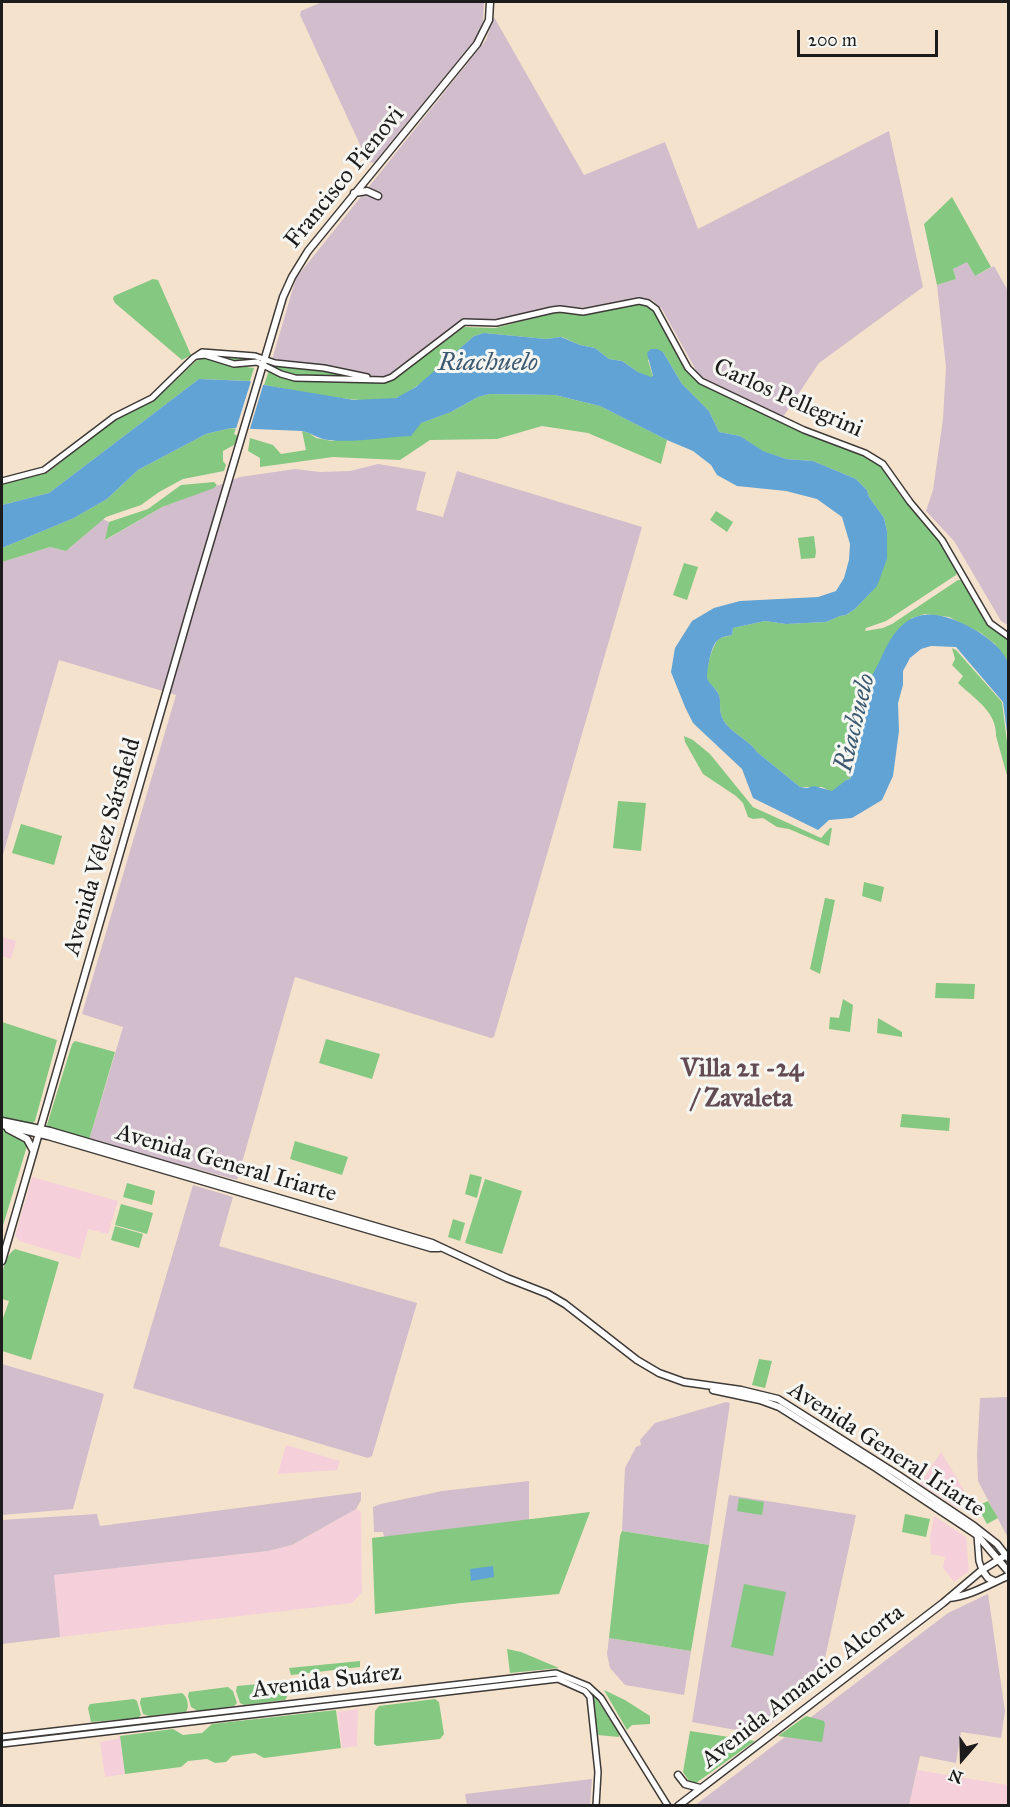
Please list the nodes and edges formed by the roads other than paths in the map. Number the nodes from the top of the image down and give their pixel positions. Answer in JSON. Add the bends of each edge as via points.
{"nodes":[{"id":1,"x":490,"y":2,"type":"edge"},
{"id":2,"x":354,"y":193,"type":"junction"},
{"id":3,"x":378,"y":196,"type":"dead end"},
{"id":4,"x":234,"y":355,"type":"junction"},
{"id":5,"x":197,"y":356,"type":"junction"},
{"id":6,"x":263,"y":362,"type":"junction"},
{"id":7,"x":232,"y":364,"type":"junction"},
{"id":8,"x":296,"y":365,"type":"junction"},
{"id":9,"x":306,"y":366,"type":"junction"},
{"id":10,"x":295,"y":378,"type":"junction"},
{"id":11,"x":305,"y":379,"type":"junction"},
{"id":12,"x":380,"y":380,"type":"junction"},
{"id":13,"x":257,"y":381,"type":"joint"},
{"id":14,"x":2,"y":481,"type":"edge"},
{"id":15,"x":1008,"y":636,"type":"edge"},
{"id":16,"x":2,"y":1124,"type":"edge"},
{"id":17,"x":39,"y":1131,"type":"junction"},
{"id":18,"x":33,"y":1150,"type":"junction"},
{"id":19,"x":2,"y":1261,"type":"edge"},
{"id":20,"x":637,"y":1360,"type":"junction"},
{"id":21,"x":977,"y":1535,"type":"junction"},
{"id":22,"x":1008,"y":1556,"type":"edge"},
{"id":23,"x":999,"y":1559,"type":"junction"},
{"id":24,"x":982,"y":1570,"type":"junction"},
{"id":25,"x":1008,"y":1574,"type":"edge"},
{"id":26,"x":994,"y":1581,"type":"junction"},
{"id":27,"x":949,"y":1598,"type":"junction"},
{"id":28,"x":2,"y":1737,"type":"edge"},
{"id":29,"x":2,"y":1744,"type":"edge"},
{"id":30,"x":678,"y":1775,"type":"dead end"},
{"id":31,"x":701,"y":1788,"type":"junction"},
{"id":32,"x":596,"y":1806,"type":"edge"},
{"id":33,"x":668,"y":1806,"type":"edge"},
{"id":34,"x":678,"y":1806,"type":"edge"}],
"edges":[{"from":1,"to":2,"type":"main road","name":"Francisco Pienovi","via":[[490,15],[477,44]]},
{"from":2,"to":3,"type":"main road","via":[[367,191]]},
{"from":2,"to":6,"type":"main road","name":"Francisco Pienovi","via":[[292,277]]},
{"from":4,"to":5,"type":"street","name":"Carlos Pellegrini","via":[[206,352]]},
{"from":4,"to":6,"type":"street","name":"Carlos Pellegrini","via":[[255,356]]},
{"from":4,"to":7,"type":"street","via":[[230,357]]},
{"from":5,"to":7,"type":"street","name":"Carlos Pellegrini"},
{"from":5,"to":14,"type":"street","via":[[152,398],[119,413],[44,470]]},
{"from":6,"to":7,"type":"street","name":"Carlos Pellegrini"},
{"from":6,"to":8,"type":"street","name":"Carlos Pellegrini"},
{"from":6,"to":10,"type":"street","name":"Carlos Pellegrini"},
{"from":6,"to":13,"type":"main road","name":"Francisco Pienovi"},
{"from":8,"to":9,"type":"street","name":"Carlos Pellegrini"},
{"from":8,"to":10,"type":"street"},
{"from":9,"to":11,"type":"street"},
{"from":9,"to":12,"type":"street","name":"Carlos Pellegrini"},
{"from":10,"to":11,"type":"street","name":"Carlos Pellegrini"},
{"from":11,"to":12,"type":"street","name":"Carlos Pellegrini"},
{"from":12,"to":15,"type":"street","name":"Carlos Pellegrini","via":[[392,377],[464,322],[496,323],[552,309],[583,312],[633,302],[648,303],[662,317],[688,368],[701,381],[883,464],[942,540],[990,623]]},
{"from":13,"to":17,"type":"main road","name":"Avenida Vélez Sársfield"},
{"from":16,"to":17,"type":"main road","name":"Avenida General Iriarte"},
{"from":16,"to":18,"type":"main road","via":[[27,1139]]},
{"from":17,"to":18,"type":"main road","name":"Avenida Vélez Sársfield"},
{"from":17,"to":20,"type":"main road","name":"Avenida General Iriarte","via":[[439,1248],[558,1299]]},
{"from":18,"to":19,"type":"main road","name":"Avenida Vélez Sársfield"},
{"from":20,"to":21,"type":"main road","name":"Avenida General Iriarte","via":[[651,1374],[664,1379],[779,1407]]},
{"from":20,"to":22,"type":"main road","name":"Avenida General Iriarte","via":[[675,1380],[778,1399],[974,1526]]},
{"from":21,"to":23,"type":"main road","name":"Avenida General Iriarte"},
{"from":21,"to":24,"type":"street"},
{"from":22,"to":23,"type":"main road","name":"Avenida Amancio Alcorta"},
{"from":23,"to":24,"type":"main road","name":"Avenida Amancio Alcorta"},
{"from":23,"to":25,"type":"main road","name":"Avenida General Iriarte"},
{"from":24,"to":26,"type":"main road"},
{"from":24,"to":27,"type":"main road","name":"Avenida Amancio Alcorta"},
{"from":25,"to":26,"type":"main road","name":"Avenida Amancio Alcorta"},
{"from":26,"to":27,"type":"main road","name":"Avenida Amancio Alcorta"},
{"from":27,"to":31,"type":"main road","name":"Avenida Amancio Alcorta"},
{"from":28,"to":33,"type":"street","name":"Avenida Suárez","via":[[549,1673],[563,1675],[595,1692]]},
{"from":29,"to":32,"type":"street","name":"Avenida Suárez","via":[[558,1679],[587,1693],[591,1700],[597,1758]]},
{"from":30,"to":31,"type":"main road","via":[[685,1784]]},
{"from":31,"to":34,"type":"main road","name":"Avenida Amancio Alcorta"}]}
